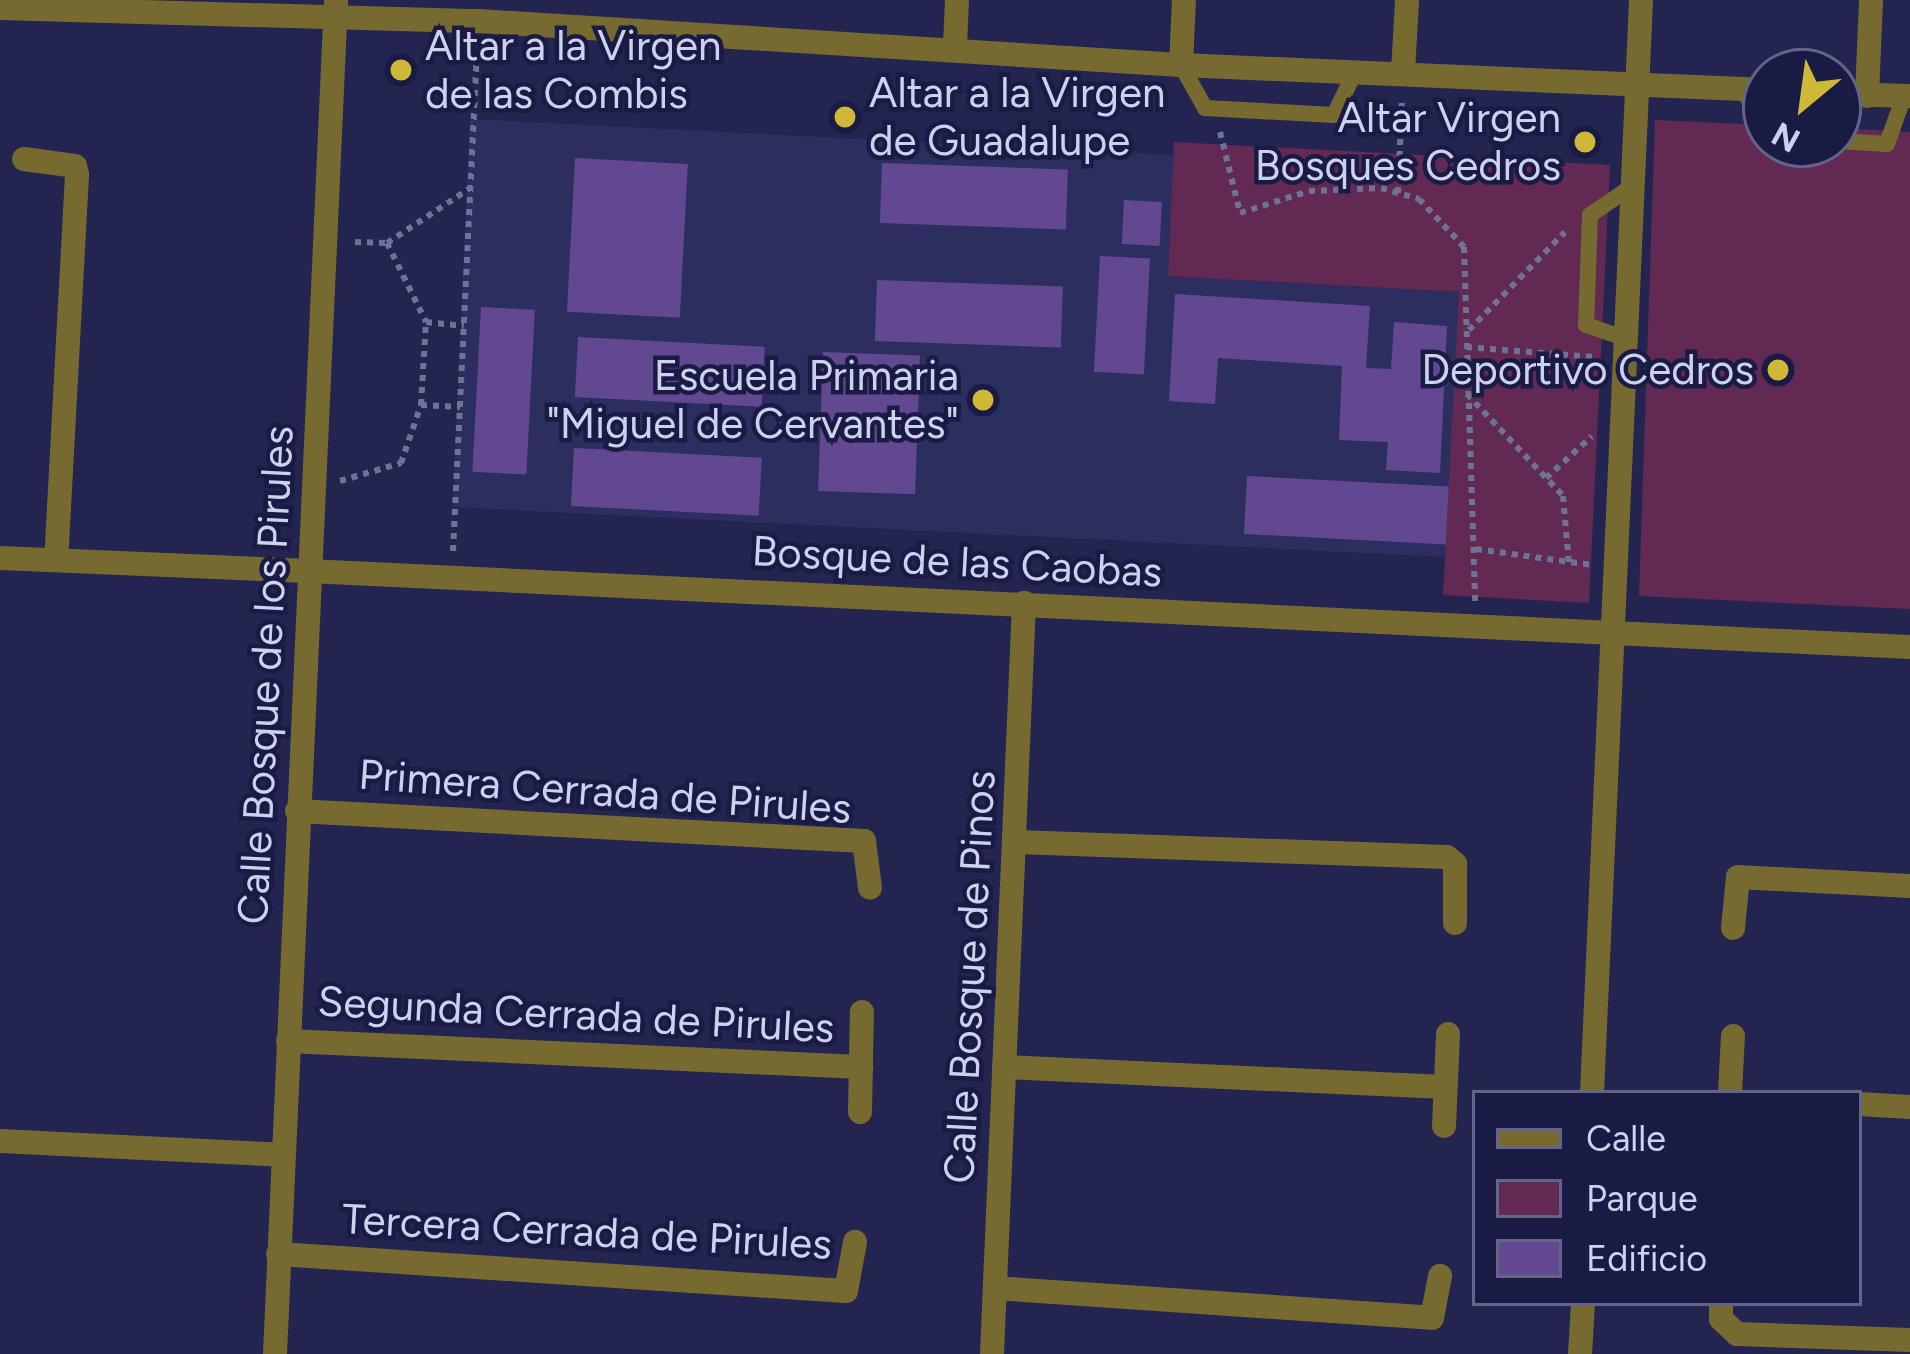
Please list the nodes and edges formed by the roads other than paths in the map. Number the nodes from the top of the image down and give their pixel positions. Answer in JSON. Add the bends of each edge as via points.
{"nodes":[{"id":1,"x":957,"y":0,"type":"edge"},
{"id":2,"x":1184,"y":0,"type":"edge"},
{"id":3,"x":1407,"y":0,"type":"edge"},
{"id":4,"x":1641,"y":0,"type":"edge"},
{"id":5,"x":1871,"y":0,"type":"edge"},
{"id":6,"x":76,"y":6,"type":"edge"},
{"id":7,"x":0,"y":8,"type":"edge"},
{"id":8,"x":336,"y":10,"type":"edge"},
{"id":9,"x":955,"y":46,"type":"junction"},
{"id":10,"x":1181,"y":65,"type":"junction"},
{"id":11,"x":1356,"y":70,"type":"junction"},
{"id":12,"x":1403,"y":72,"type":"junction"},
{"id":13,"x":1637,"y":81,"type":"junction"},
{"id":14,"x":1742,"y":88,"type":"edge"},
{"id":15,"x":1862,"y":96,"type":"edge"},
{"id":16,"x":1867,"y":96,"type":"junction"},
{"id":17,"x":1907,"y":96,"type":"edge"},
{"id":18,"x":1862,"y":142,"type":"edge"},
{"id":19,"x":24,"y":160,"type":"dead end"},
{"id":20,"x":1631,"y":187,"type":"junction"},
{"id":21,"x":1623,"y":348,"type":"junction"},
{"id":22,"x":0,"y":558,"type":"edge"},
{"id":23,"x":56,"y":559,"type":"junction"},
{"id":24,"x":308,"y":572,"type":"junction"},
{"id":25,"x":1024,"y":603,"type":"junction"},
{"id":26,"x":1612,"y":634,"type":"junction"},
{"id":27,"x":1910,"y":647,"type":"edge"},
{"id":28,"x":297,"y":811,"type":"junction"},
{"id":29,"x":1016,"y":842,"type":"junction"},
{"id":30,"x":1910,"y":886,"type":"edge"},
{"id":31,"x":870,"y":888,"type":"dead end"},
{"id":32,"x":1455,"y":923,"type":"dead end"},
{"id":33,"x":1732,"y":928,"type":"dead end"},
{"id":34,"x":862,"y":1012,"type":"dead end"},
{"id":35,"x":1448,"y":1034,"type":"dead end"},
{"id":36,"x":1733,"y":1036,"type":"dead end"},
{"id":37,"x":287,"y":1041,"type":"junction"},
{"id":38,"x":861,"y":1066,"type":"junction"},
{"id":39,"x":1004,"y":1067,"type":"junction"},
{"id":40,"x":1446,"y":1087,"type":"junction"},
{"id":41,"x":1592,"y":1090,"type":"edge"},
{"id":42,"x":1730,"y":1090,"type":"edge"},
{"id":43,"x":1862,"y":1104,"type":"edge"},
{"id":44,"x":1910,"y":1107,"type":"edge"},
{"id":45,"x":860,"y":1112,"type":"dead end"},
{"id":46,"x":1444,"y":1126,"type":"dead end"},
{"id":47,"x":0,"y":1141,"type":"edge"},
{"id":48,"x":283,"y":1155,"type":"junction"},
{"id":49,"x":856,"y":1242,"type":"dead end"},
{"id":50,"x":278,"y":1254,"type":"junction"},
{"id":51,"x":1440,"y":1276,"type":"dead end"},
{"id":52,"x":995,"y":1288,"type":"junction"},
{"id":53,"x":1582,"y":1306,"type":"edge"},
{"id":54,"x":1721,"y":1306,"type":"edge"},
{"id":55,"x":1910,"y":1340,"type":"edge"},
{"id":56,"x":275,"y":1354,"type":"edge"},
{"id":57,"x":992,"y":1354,"type":"edge"},
{"id":58,"x":1580,"y":1354,"type":"edge"}],
"edges":[{"from":1,"to":9,"type":"street"},
{"from":2,"to":10,"type":"street"},
{"from":3,"to":12,"type":"street"},
{"from":4,"to":13,"type":"street"},
{"from":5,"to":16,"type":"street"},
{"from":6,"to":7,"type":"street"},
{"from":6,"to":8,"type":"street"},
{"from":8,"to":9,"type":"street"},
{"from":8,"to":24,"type":"street","name":"Calle Bosque de los Pirules"},
{"from":9,"to":10,"type":"street"},
{"from":10,"to":11,"type":"street"},
{"from":10,"to":11,"type":"lane","via":[[1214,110],[1334,115]]},
{"from":11,"to":12,"type":"street"},
{"from":12,"to":13,"type":"street"},
{"from":13,"to":14,"type":"street"},
{"from":13,"to":20,"type":"street"},
{"from":15,"to":16,"type":"street"},
{"from":16,"to":17,"type":"street"},
{"from":17,"to":18,"type":"lane","via":[[1887,144]]},
{"from":19,"to":23,"type":"street","via":[[75,166],[77,175]]},
{"from":20,"to":21,"type":"street"},
{"from":20,"to":21,"type":"lane","via":[[1589,215],[1586,325]]},
{"from":21,"to":26,"type":"street"},
{"from":22,"to":23,"type":"street","name":"Bosque de las Caobas"},
{"from":23,"to":24,"type":"street","name":"Bosque de las Caobas"},
{"from":24,"to":25,"type":"street","name":"Bosque de las Caobas"},
{"from":24,"to":28,"type":"street","name":"Calle Bosque de los Pirules"},
{"from":25,"to":26,"type":"street","name":"Bosque de las Caobas"},
{"from":25,"to":29,"type":"street","name":"Calle Bosque de Pinos"},
{"from":26,"to":27,"type":"street","name":"Bosque de las Caobas"},
{"from":26,"to":41,"type":"street"},
{"from":28,"to":31,"type":"street","name":"Primera Cerrada de Pirules","via":[[864,841]]},
{"from":28,"to":37,"type":"street","name":"Calle Bosque de los Pirules"},
{"from":29,"to":32,"type":"street","via":[[1447,857],[1455,864]]},
{"from":29,"to":39,"type":"street","name":"Calle Bosque de Pinos"},
{"from":30,"to":33,"type":"street","via":[[1738,877]]},
{"from":34,"to":38,"type":"street","name":"Segunda Cerrada de Pirules"},
{"from":35,"to":40,"type":"street"},
{"from":36,"to":42,"type":"street"},
{"from":37,"to":38,"type":"street","name":"Segunda Cerrada de Pirules"},
{"from":37,"to":48,"type":"street","name":"Calle Bosque de los Pirules"},
{"from":38,"to":45,"type":"street","name":"Segunda Cerrada de Pirules"},
{"from":39,"to":40,"type":"street"},
{"from":39,"to":52,"type":"street","name":"Calle Bosque de Pinos"},
{"from":40,"to":46,"type":"street"},
{"from":43,"to":44,"type":"street"},
{"from":47,"to":48,"type":"street"},
{"from":48,"to":50,"type":"street","name":"Calle Bosque de los Pirules"},
{"from":49,"to":50,"type":"street","name":"Tercera Cerrada de Pirules","via":[[846,1291]]},
{"from":50,"to":56,"type":"street","name":"Calle Bosque de los Pirules"},
{"from":51,"to":52,"type":"street","via":[[1432,1318]]},
{"from":52,"to":57,"type":"street","name":"Calle Bosque de Pinos"},
{"from":53,"to":58,"type":"street"},
{"from":54,"to":55,"type":"street","via":[[1721,1319],[1737,1334]]}]}
